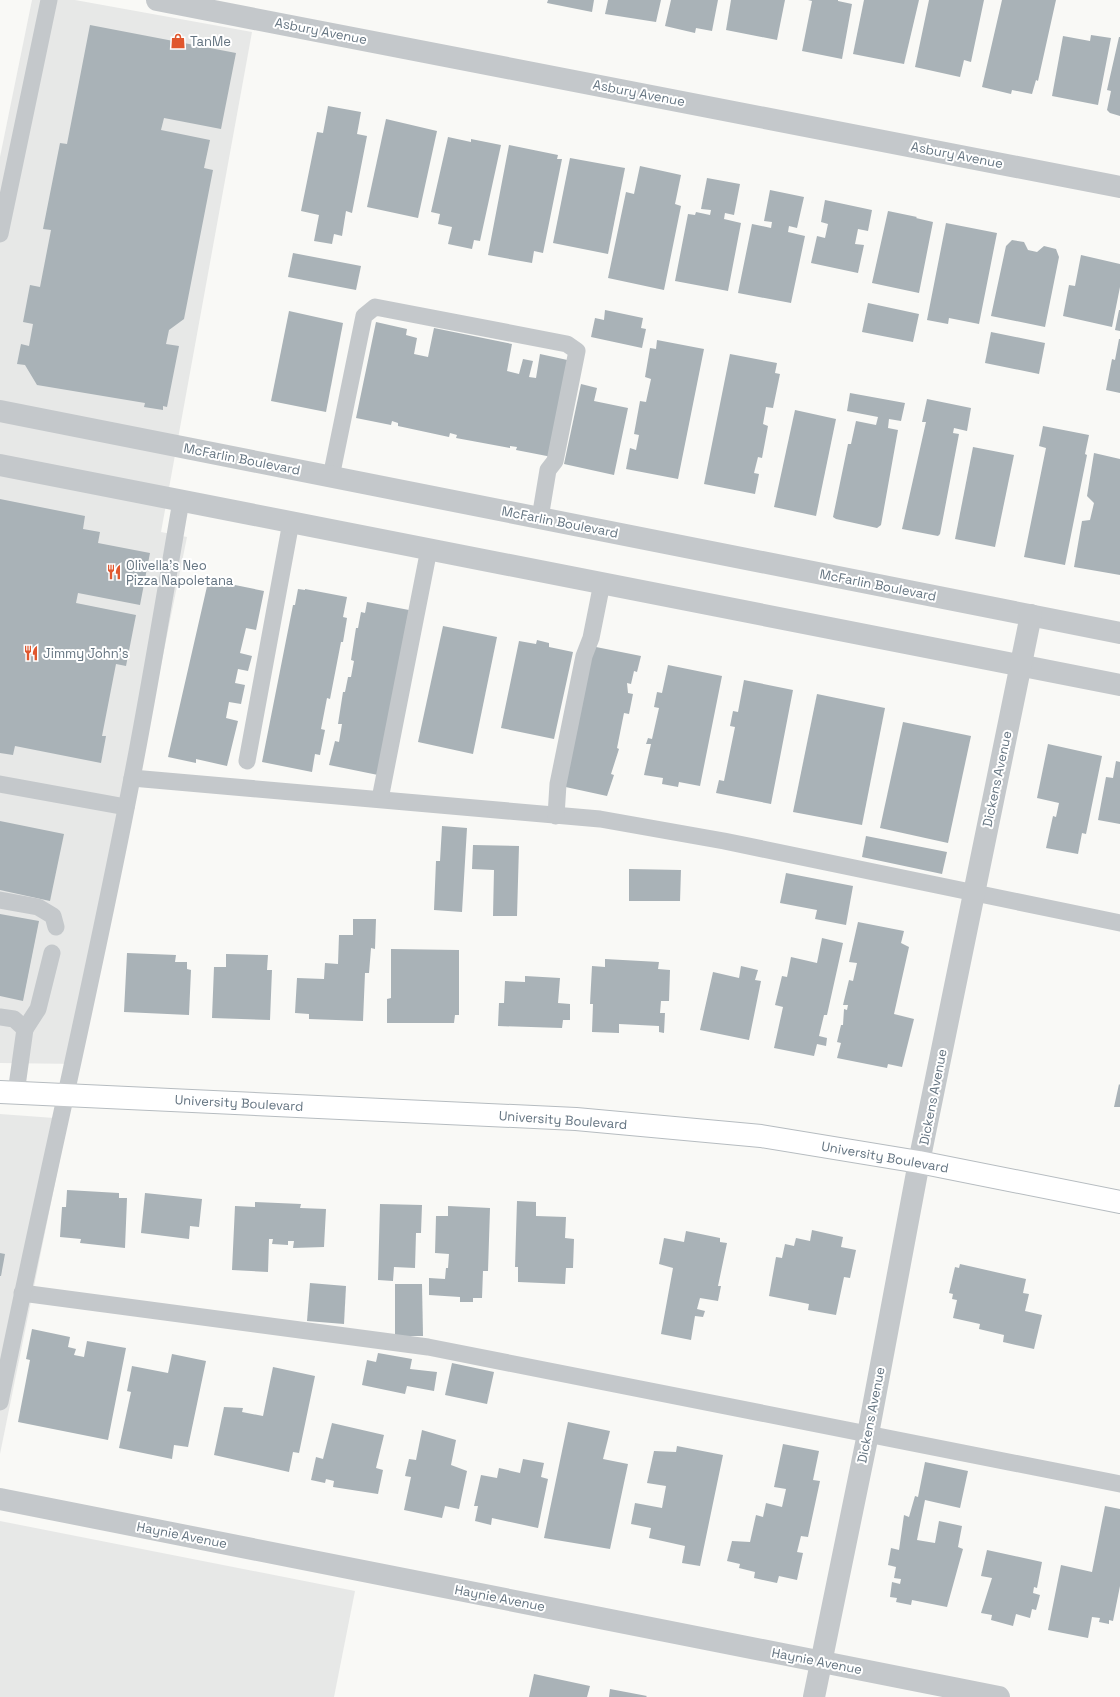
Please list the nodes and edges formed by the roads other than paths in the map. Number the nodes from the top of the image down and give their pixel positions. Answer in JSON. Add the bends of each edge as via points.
{"nodes":[{"id":1,"x":49,"y":0,"type":"edge"},
{"id":2,"x":157,"y":0,"type":"edge"},
{"id":3,"x":1120,"y":187,"type":"edge"},
{"id":4,"x":0,"y":234,"type":"edge"},
{"id":5,"x":0,"y":411,"type":"edge"},
{"id":6,"x":0,"y":465,"type":"edge"},
{"id":7,"x":332,"y":477,"type":"junction"},
{"id":8,"x":181,"y":501,"type":"junction"},
{"id":9,"x":540,"y":518,"type":"junction"},
{"id":10,"x":291,"y":522,"type":"junction"},
{"id":11,"x":429,"y":549,"type":"junction"},
{"id":12,"x":602,"y":583,"type":"junction"},
{"id":13,"x":1031,"y":615,"type":"junction"},
{"id":14,"x":1120,"y":633,"type":"edge"},
{"id":15,"x":1021,"y":665,"type":"junction"},
{"id":16,"x":1120,"y":685,"type":"edge"},
{"id":17,"x":247,"y":761,"type":"dead end"},
{"id":18,"x":132,"y":778,"type":"junction"},
{"id":19,"x":0,"y":784,"type":"edge"},
{"id":20,"x":380,"y":800,"type":"junction"},
{"id":21,"x":126,"y":807,"type":"junction"},
{"id":22,"x":556,"y":816,"type":"junction"},
{"id":23,"x":974,"y":893,"type":"junction"},
{"id":24,"x":0,"y":900,"type":"edge"},
{"id":25,"x":1120,"y":923,"type":"edge"},
{"id":26,"x":56,"y":927,"type":"dead end"},
{"id":27,"x":52,"y":953,"type":"dead end"},
{"id":28,"x":0,"y":1016,"type":"edge"},
{"id":29,"x":25,"y":1029,"type":"junction"},
{"id":30,"x":8,"y":1092,"type":"edge"},
{"id":31,"x":66,"y":1095,"type":"junction"},
{"id":32,"x":920,"y":1162,"type":"junction"},
{"id":33,"x":1120,"y":1202,"type":"edge"},
{"id":34,"x":22,"y":1293,"type":"junction"},
{"id":35,"x":0,"y":1402,"type":"edge"},
{"id":36,"x":868,"y":1434,"type":"junction"},
{"id":37,"x":1120,"y":1484,"type":"edge"},
{"id":38,"x":0,"y":1499,"type":"edge"},
{"id":39,"x":822,"y":1662,"type":"junction"},
{"id":40,"x":814,"y":1697,"type":"edge"},
{"id":41,"x":999,"y":1697,"type":"edge"}],
"edges":[{"from":1,"to":4,"type":"lane"},
{"from":2,"to":3,"type":"street","name":"Asbury Avenue"},
{"from":5,"to":7,"type":"street","name":"McFarlin Boulevard"},
{"from":6,"to":8,"type":"street"},
{"from":7,"to":9,"type":"street","name":"McFarlin Boulevard"},
{"from":7,"to":9,"type":"lane","via":[[364,316],[374,307],[567,344],[576,351],[555,461],[548,470]]},
{"from":8,"to":10,"type":"street"},
{"from":8,"to":18,"type":"lane"},
{"from":9,"to":13,"type":"street","name":"McFarlin Boulevard"},
{"from":10,"to":11,"type":"street"},
{"from":10,"to":17,"type":"lane"},
{"from":11,"to":12,"type":"street"},
{"from":11,"to":20,"type":"lane"},
{"from":12,"to":15,"type":"street"},
{"from":12,"to":22,"type":"lane","via":[[558,784]]},
{"from":13,"to":14,"type":"street","name":"McFarlin Boulevard"},
{"from":13,"to":15,"type":"street","name":"Dickens Avenue"},
{"from":15,"to":16,"type":"street"},
{"from":15,"to":23,"type":"street","name":"Dickens Avenue"},
{"from":18,"to":20,"type":"lane"},
{"from":18,"to":21,"type":"lane"},
{"from":19,"to":21,"type":"lane"},
{"from":20,"to":22,"type":"lane"},
{"from":21,"to":31,"type":"lane"},
{"from":22,"to":23,"type":"lane","via":[[600,819],[724,840]]},
{"from":23,"to":25,"type":"lane"},
{"from":23,"to":32,"type":"street","name":"Dickens Avenue"},
{"from":24,"to":26,"type":"lane","via":[[38,907],[53,916]]},
{"from":27,"to":29,"type":"lane","via":[[38,1009]]},
{"from":28,"to":29,"type":"lane","via":[[14,1019]]},
{"from":29,"to":30,"type":"lane"},
{"from":30,"to":31,"type":"street","name":"University Boulevard"},
{"from":31,"to":32,"type":"street","name":"University Boulevard","via":[[576,1119],[761,1136]]},
{"from":31,"to":34,"type":"lane"},
{"from":32,"to":33,"type":"street","name":"University Boulevard"},
{"from":32,"to":36,"type":"street","name":"Dickens Avenue"},
{"from":34,"to":35,"type":"lane"},
{"from":34,"to":36,"type":"lane","via":[[428,1348]]},
{"from":36,"to":37,"type":"lane"},
{"from":36,"to":39,"type":"street","name":"Dickens Avenue"},
{"from":38,"to":39,"type":"street","name":"Haynie Avenue"},
{"from":39,"to":40,"type":"street","name":"Dickens Avenue"},
{"from":39,"to":41,"type":"street","name":"Haynie Avenue"}]}
